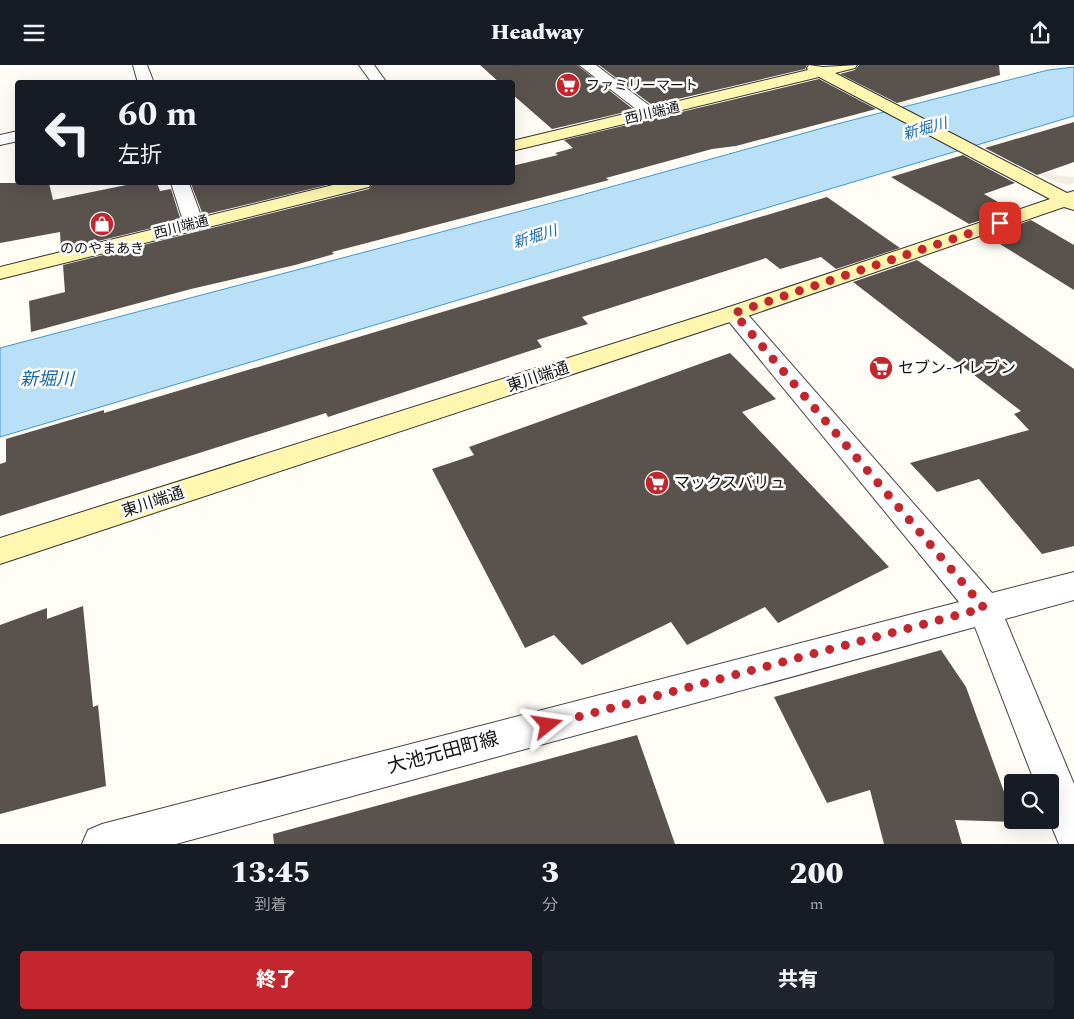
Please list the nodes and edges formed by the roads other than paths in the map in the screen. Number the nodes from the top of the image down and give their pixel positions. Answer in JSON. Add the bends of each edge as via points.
{"nodes":[{"id":1,"x":140,"y":65,"type":"edge"},
{"id":2,"x":366,"y":65,"type":"edge"},
{"id":3,"x":586,"y":65,"type":"edge"},
{"id":4,"x":850,"y":65,"type":"edge"},
{"id":5,"x":815,"y":69,"type":"edge"},
{"id":6,"x":145,"y":80,"type":"edge"},
{"id":7,"x":378,"y":80,"type":"edge"},
{"id":8,"x":651,"y":113,"type":"junction"},
{"id":9,"x":15,"y":137,"type":"edge"},
{"id":10,"x":0,"y":140,"type":"edge"},
{"id":11,"x":515,"y":145,"type":"edge"},
{"id":12,"x":181,"y":185,"type":"edge"},
{"id":13,"x":354,"y":185,"type":"edge"},
{"id":14,"x":1071,"y":200,"type":"edge"},
{"id":15,"x":194,"y":223,"type":"junction"},
{"id":16,"x":0,"y":273,"type":"edge"},
{"id":17,"x":734,"y":313,"type":"junction"},
{"id":18,"x":0,"y":551,"type":"edge"},
{"id":19,"x":1074,"y":586,"type":"edge"},
{"id":20,"x":984,"y":608,"type":"junction"},
{"id":21,"x":1074,"y":832,"type":"edge"},
{"id":22,"x":102,"y":844,"type":"edge"}],
"edges":[{"from":1,"to":6,"type":"street"},
{"from":2,"to":7,"type":"street"},
{"from":3,"to":8,"type":"street"},
{"from":4,"to":5,"type":"street","name":"西川端通"},
{"from":5,"to":8,"type":"street","name":"西川端通"},
{"from":5,"to":14,"type":"street"},
{"from":8,"to":11,"type":"street","name":"西川端通"},
{"from":9,"to":10,"type":"street"},
{"from":12,"to":15,"type":"street"},
{"from":13,"to":15,"type":"street","name":"西川端通"},
{"from":14,"to":17,"type":"street","name":"東川端通"},
{"from":15,"to":16,"type":"street","name":"西川端通"},
{"from":17,"to":18,"type":"street","name":"東川端通"},
{"from":17,"to":20,"type":"street"},
{"from":19,"to":20,"type":"street","name":"大池元田町線"},
{"from":20,"to":21,"type":"street"},
{"from":20,"to":22,"type":"street","name":"大池元田町線"}]}
